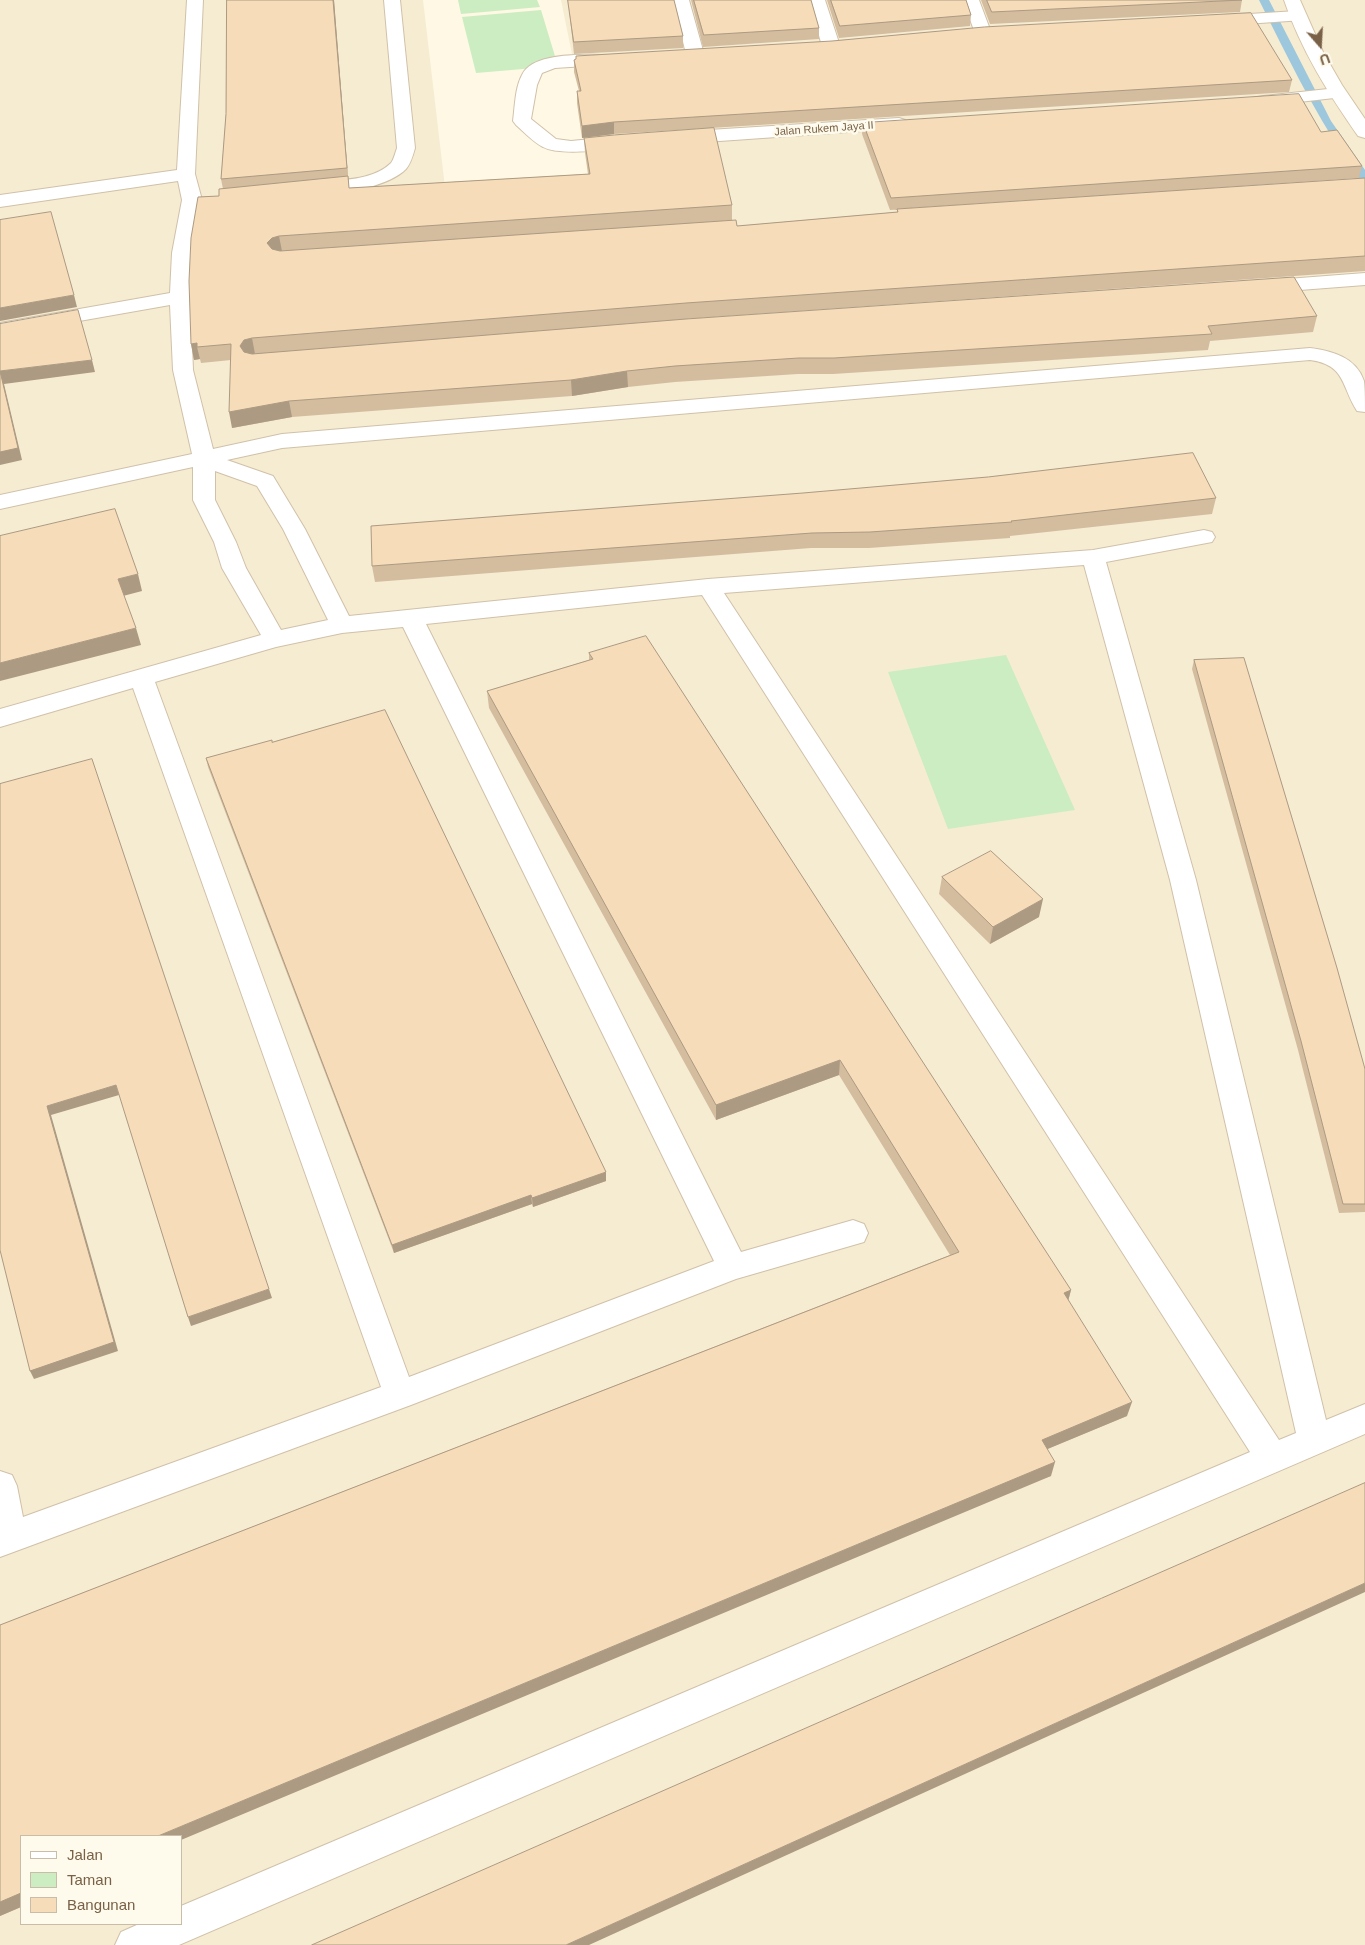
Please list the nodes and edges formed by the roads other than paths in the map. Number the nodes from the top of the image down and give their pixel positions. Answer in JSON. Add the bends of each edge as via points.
{"nodes":[{"id":1,"x":195,"y":0,"type":"edge"},
{"id":2,"x":392,"y":0,"type":"edge"},
{"id":3,"x":681,"y":0,"type":"edge"},
{"id":4,"x":818,"y":0,"type":"edge"},
{"id":5,"x":971,"y":0,"type":"edge"},
{"id":6,"x":1294,"y":8,"type":"edge"},
{"id":7,"x":1202,"y":22,"type":"edge"},
{"id":8,"x":1002,"y":31,"type":"edge"},
{"id":9,"x":982,"y":32,"type":"junction"},
{"id":10,"x":963,"y":33,"type":"edge"},
{"id":11,"x":850,"y":44,"type":"edge"},
{"id":12,"x":831,"y":46,"type":"junction"},
{"id":13,"x":811,"y":47,"type":"edge"},
{"id":14,"x":715,"y":53,"type":"edge"},
{"id":15,"x":695,"y":54,"type":"junction"},
{"id":16,"x":676,"y":56,"type":"edge"},
{"id":17,"x":626,"y":59,"type":"edge"},
{"id":18,"x":1331,"y":94,"type":"junction"},
{"id":19,"x":1245,"y":102,"type":"edge"},
{"id":20,"x":920,"y":123,"type":"edge"},
{"id":21,"x":1365,"y":132,"type":"edge"},
{"id":22,"x":663,"y":139,"type":"edge"},
{"id":23,"x":643,"y":140,"type":"edge"},
{"id":24,"x":186,"y":174,"type":"junction"},
{"id":25,"x":0,"y":182,"type":"edge"},
{"id":26,"x":291,"y":191,"type":"edge"},
{"id":27,"x":2,"y":201,"type":"edge"},
{"id":28,"x":1365,"y":279,"type":"edge"},
{"id":29,"x":1237,"y":288,"type":"edge"},
{"id":30,"x":180,"y":297,"type":"junction"},
{"id":31,"x":0,"y":329,"type":"edge"},
{"id":32,"x":1365,"y":406,"type":"edge"},
{"id":33,"x":204,"y":458,"type":"junction"},
{"id":34,"x":0,"y":502,"type":"edge"},
{"id":35,"x":1204,"y":537,"type":"dead end"},
{"id":36,"x":1093,"y":557,"type":"junction"},
{"id":37,"x":708,"y":587,"type":"junction"},
{"id":38,"x":410,"y":618,"type":"junction"},
{"id":39,"x":342,"y":625,"type":"junction"},
{"id":40,"x":275,"y":639,"type":"junction"},
{"id":41,"x":140,"y":678,"type":"junction"},
{"id":42,"x":0,"y":718,"type":"edge"},
{"id":43,"x":853,"y":1233,"type":"dead end"},
{"id":44,"x":732,"y":1267,"type":"junction"},
{"id":45,"x":400,"y":1395,"type":"junction"},
{"id":46,"x":1365,"y":1419,"type":"edge"},
{"id":47,"x":1314,"y":1440,"type":"junction"},
{"id":48,"x":1272,"y":1458,"type":"junction"},
{"id":49,"x":0,"y":1486,"type":"edge"},
{"id":50,"x":5,"y":1539,"type":"edge"},
{"id":51,"x":182,"y":1924,"type":"edge"},
{"id":52,"x":181,"y":1925,"type":"edge"},
{"id":53,"x":134,"y":1945,"type":"edge"}],
"edges":[{"from":1,"to":24,"type":"street"},
{"from":2,"to":26,"type":"street","via":[[406,148],[400,165],[380,176],[350,185]]},
{"from":3,"to":15,"type":"street"},
{"from":4,"to":12,"type":"street"},
{"from":5,"to":9,"type":"street"},
{"from":6,"to":7,"type":"street","via":[[1276,18]]},
{"from":6,"to":18,"type":"street"},
{"from":8,"to":9,"type":"street"},
{"from":9,"to":10,"type":"street"},
{"from":11,"to":12,"type":"street"},
{"from":12,"to":13,"type":"street"},
{"from":14,"to":15,"type":"street"},
{"from":15,"to":16,"type":"street"},
{"from":17,"to":23,"type":"street","via":[[557,61],[537,67],[531,74],[522,121],[550,144],[571,147]]},
{"from":18,"to":19,"type":"street"},
{"from":18,"to":21,"type":"street"},
{"from":20,"to":22,"type":"street","name":"Jalan Rukem Jaya II"},
{"from":24,"to":27,"type":"street"},
{"from":24,"to":30,"type":"street","via":[[202,199],[182,254]]},
{"from":25,"to":27,"type":"street"},
{"from":28,"to":29,"type":"street"},
{"from":30,"to":31,"type":"street"},
{"from":30,"to":33,"type":"street","via":[[183,370]]},
{"from":32,"to":33,"type":"street","via":[[1343,365],[1327,356],[1310,354],[282,441]]},
{"from":33,"to":34,"type":"street"},
{"from":33,"to":39,"type":"street","via":[[265,482],[294,529]]},
{"from":33,"to":40,"type":"street","via":[[204,500],[234,568]]},
{"from":35,"to":36,"type":"street"},
{"from":36,"to":37,"type":"street"},
{"from":36,"to":47,"type":"street","via":[[1183,880]]},
{"from":37,"to":38,"type":"street"},
{"from":37,"to":48,"type":"street"},
{"from":38,"to":39,"type":"street"},
{"from":38,"to":44,"type":"street"},
{"from":39,"to":40,"type":"street"},
{"from":40,"to":41,"type":"street"},
{"from":41,"to":42,"type":"street"},
{"from":41,"to":45,"type":"street"},
{"from":43,"to":44,"type":"street"},
{"from":44,"to":45,"type":"street"},
{"from":45,"to":50,"type":"street"},
{"from":46,"to":47,"type":"street"},
{"from":47,"to":48,"type":"street"},
{"from":48,"to":51,"type":"street"},
{"from":49,"to":50,"type":"street"},
{"from":52,"to":53,"type":"street"}]}
